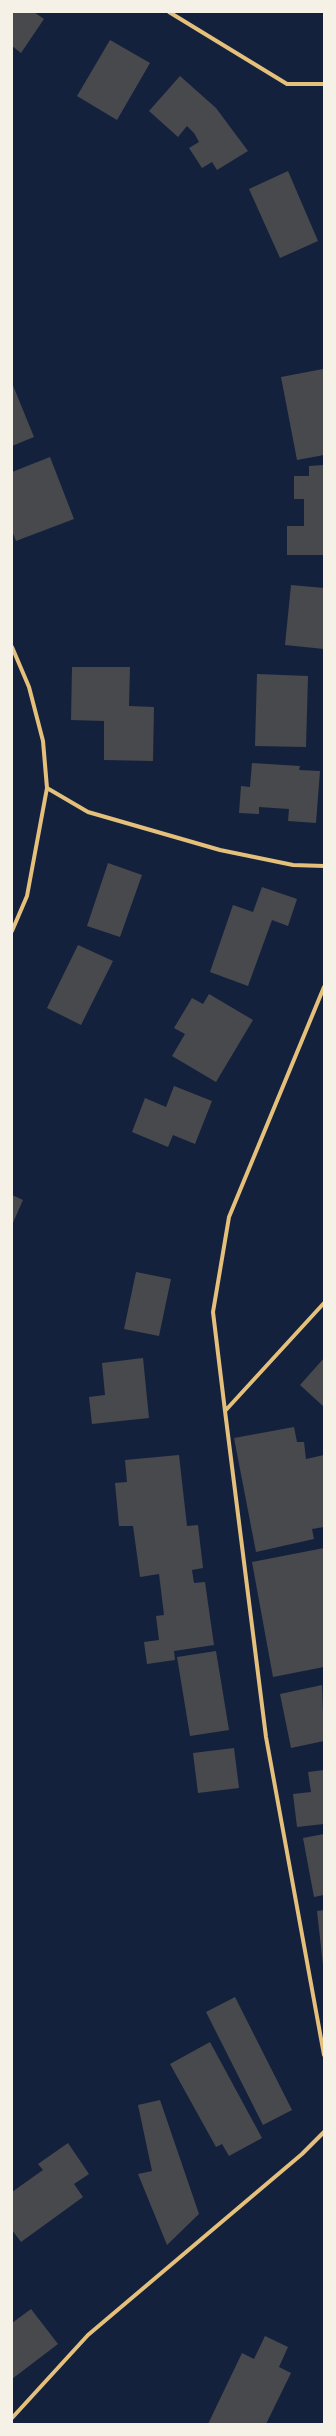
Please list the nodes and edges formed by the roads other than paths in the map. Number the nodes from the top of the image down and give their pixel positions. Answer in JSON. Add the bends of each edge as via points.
{"nodes":[{"id":1,"x":169,"y":12,"type":"edge"},
{"id":2,"x":324,"y":84,"type":"edge"},
{"id":3,"x":12,"y":647,"type":"edge"},
{"id":4,"x":47,"y":788,"type":"junction"},
{"id":5,"x":324,"y":866,"type":"edge"},
{"id":6,"x":12,"y":931,"type":"edge"},
{"id":7,"x":324,"y":987,"type":"edge"},
{"id":8,"x":324,"y":1304,"type":"edge"},
{"id":9,"x":225,"y":1410,"type":"junction"},
{"id":10,"x":324,"y":2055,"type":"edge"},
{"id":11,"x":324,"y":2132,"type":"edge"},
{"id":12,"x":12,"y":2418,"type":"edge"}],
"edges":[{"from":1,"to":2,"type":"street","via":[[287,84]]},
{"from":3,"to":4,"type":"street","via":[[29,687],[43,741]]},
{"from":4,"to":5,"type":"street","via":[[88,812],[220,850],[293,865]]},
{"from":4,"to":6,"type":"street","via":[[27,896]]},
{"from":7,"to":9,"type":"street","via":[[229,1217],[213,1312]]},
{"from":8,"to":9,"type":"street"},
{"from":9,"to":10,"type":"street","via":[[266,1737]]},
{"from":11,"to":12,"type":"street","via":[[302,2154],[88,2335]]}]}
